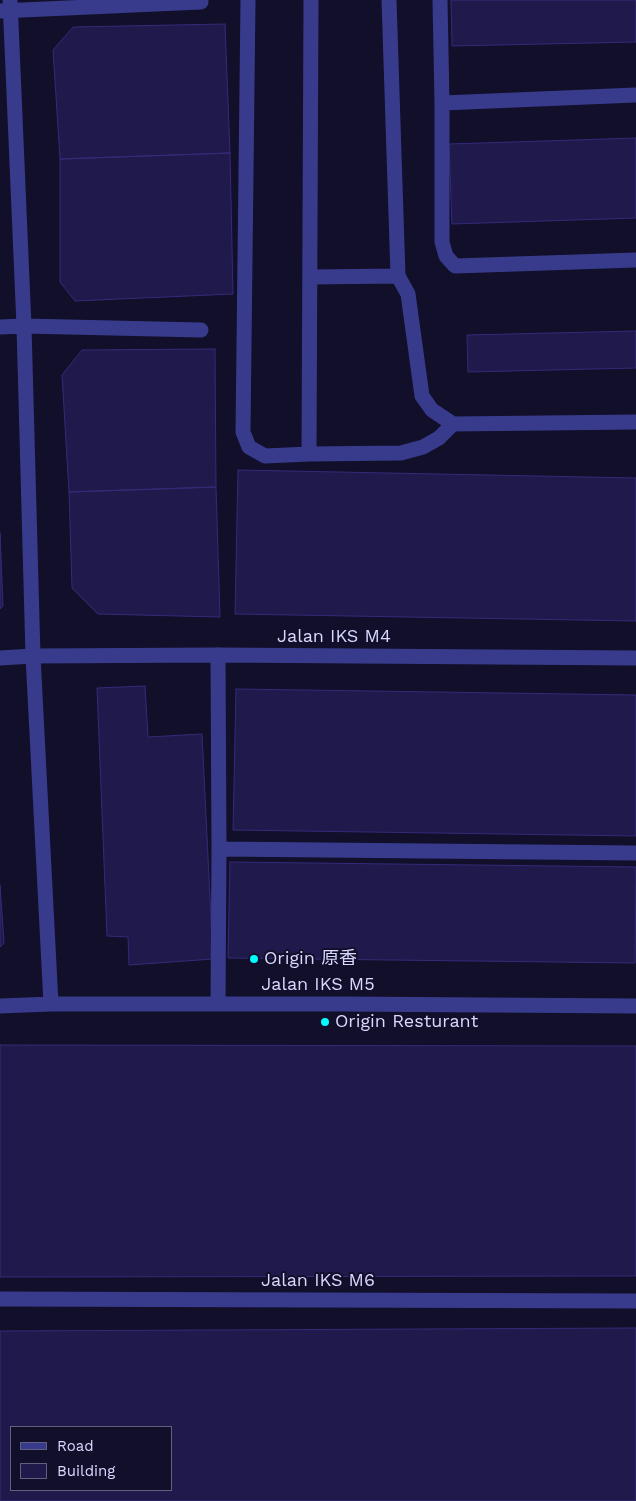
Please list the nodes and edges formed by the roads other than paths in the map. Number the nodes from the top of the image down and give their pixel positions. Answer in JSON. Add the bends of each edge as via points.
{"nodes":[{"id":1,"x":248,"y":0,"type":"edge"},
{"id":2,"x":311,"y":0,"type":"edge"},
{"id":3,"x":389,"y":0,"type":"edge"},
{"id":4,"x":440,"y":0,"type":"edge"},
{"id":5,"x":201,"y":2,"type":"dead end"},
{"id":6,"x":6,"y":7,"type":"edge"},
{"id":7,"x":636,"y":95,"type":"edge"},
{"id":8,"x":442,"y":103,"type":"junction"},
{"id":9,"x":636,"y":260,"type":"edge"},
{"id":10,"x":398,"y":276,"type":"junction"},
{"id":11,"x":310,"y":277,"type":"junction"},
{"id":12,"x":24,"y":326,"type":"junction"},
{"id":13,"x":0,"y":328,"type":"edge"},
{"id":14,"x":202,"y":330,"type":"dead end"},
{"id":15,"x":636,"y":422,"type":"edge"},
{"id":16,"x":453,"y":424,"type":"junction"},
{"id":17,"x":310,"y":454,"type":"junction"},
{"id":18,"x":218,"y":655,"type":"junction"},
{"id":19,"x":33,"y":656,"type":"junction"},
{"id":20,"x":0,"y":658,"type":"edge"},
{"id":21,"x":636,"y":658,"type":"edge"},
{"id":22,"x":219,"y":849,"type":"junction"},
{"id":23,"x":636,"y":853,"type":"edge"},
{"id":24,"x":51,"y":1004,"type":"junction"},
{"id":25,"x":218,"y":1004,"type":"junction"},
{"id":26,"x":0,"y":1006,"type":"edge"},
{"id":27,"x":636,"y":1006,"type":"edge"},
{"id":28,"x":0,"y":1299,"type":"edge"},
{"id":29,"x":636,"y":1301,"type":"edge"}],
"edges":[{"from":1,"to":17,"type":"street","via":[[242,432],[249,448],[265,456]]},
{"from":2,"to":11,"type":"street"},
{"from":3,"to":10,"type":"street"},
{"from":4,"to":8,"type":"street"},
{"from":5,"to":6,"type":"street"},
{"from":6,"to":12,"type":"street"},
{"from":7,"to":8,"type":"street"},
{"from":8,"to":9,"type":"street","via":[[442,242],[446,256],[455,266]]},
{"from":10,"to":11,"type":"street"},
{"from":10,"to":16,"type":"street","via":[[408,294],[422,396],[432,410]]},
{"from":11,"to":17,"type":"street"},
{"from":12,"to":13,"type":"street"},
{"from":12,"to":14,"type":"street"},
{"from":12,"to":19,"type":"street"},
{"from":15,"to":16,"type":"street"},
{"from":16,"to":17,"type":"street","via":[[439,438],[423,447],[401,453]]},
{"from":18,"to":19,"type":"street","name":"Jalan IKS M4"},
{"from":18,"to":21,"type":"street","name":"Jalan IKS M4"},
{"from":18,"to":22,"type":"street"},
{"from":19,"to":20,"type":"street","name":"Jalan IKS M4"},
{"from":19,"to":24,"type":"street"},
{"from":22,"to":23,"type":"street"},
{"from":22,"to":25,"type":"street"},
{"from":24,"to":25,"type":"street","name":"Jalan IKS M5"},
{"from":24,"to":26,"type":"street","name":"Jalan IKS M5"},
{"from":25,"to":27,"type":"street","name":"Jalan IKS M5"},
{"from":28,"to":29,"type":"street","name":"Jalan IKS M6"}]}
